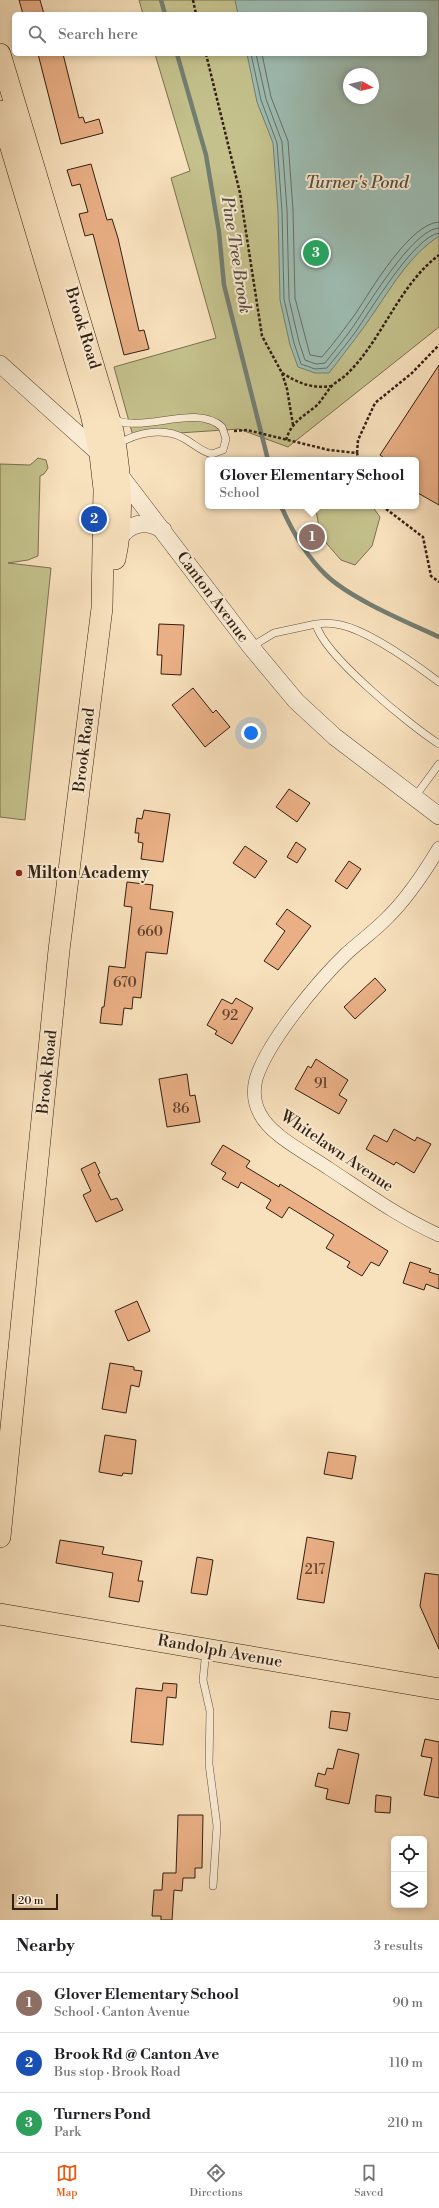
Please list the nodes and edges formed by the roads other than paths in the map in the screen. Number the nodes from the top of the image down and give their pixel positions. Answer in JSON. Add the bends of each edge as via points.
{"nodes":[{"id":1,"x":0,"y":54,"type":"edge"},
{"id":2,"x":5,"y":113,"type":"edge"},
{"id":3,"x":0,"y":364,"type":"edge"},
{"id":4,"x":109,"y":417,"type":"junction"},
{"id":5,"x":108,"y":450,"type":"junction"},
{"id":6,"x":119,"y":474,"type":"junction"},
{"id":7,"x":163,"y":530,"type":"junction"},
{"id":8,"x":118,"y":539,"type":"junction"},
{"id":9,"x":102,"y":608,"type":"junction"},
{"id":10,"x":316,"y":624,"type":"junction"},
{"id":11,"x":251,"y":647,"type":"junction"},
{"id":12,"x":439,"y":682,"type":"edge"},
{"id":13,"x":439,"y":744,"type":"edge"},
{"id":14,"x":439,"y":764,"type":"edge"},
{"id":15,"x":414,"y":798,"type":"junction"},
{"id":16,"x":439,"y":816,"type":"edge"},
{"id":17,"x":439,"y":848,"type":"edge"},
{"id":18,"x":439,"y":1235,"type":"edge"},
{"id":19,"x":0,"y":1537,"type":"edge"},
{"id":20,"x":0,"y":1614,"type":"edge"},
{"id":21,"x":206,"y":1649,"type":"junction"},
{"id":22,"x":439,"y":1689,"type":"edge"},
{"id":23,"x":213,"y":1886,"type":"dead end"}],
"edges":[{"from":1,"to":2,"type":"main road","name":"Brook Road"},
{"from":2,"to":4,"type":"main road","name":"Brook Road"},
{"from":2,"to":5,"type":"main road","name":"Brook Road","via":[[84,392]]},
{"from":3,"to":5,"type":"street"},
{"from":4,"to":5,"type":"main road","name":"Brook Road"},
{"from":4,"to":5,"type":"lane","via":[[127,423],[206,420],[222,427],[226,439],[222,450],[212,454],[178,436],[162,433],[138,435]]},
{"from":5,"to":6,"type":"main road","name":"Brook Road"},
{"from":5,"to":9,"type":"main road","name":"Brook Road"},
{"from":6,"to":7,"type":"street","name":"Canton Avenue"},
{"from":6,"to":8,"type":"main road","name":"Brook Road"},
{"from":7,"to":8,"type":"street","via":[[141,523],[128,528]]},
{"from":7,"to":11,"type":"street","name":"Canton Avenue"},
{"from":8,"to":9,"type":"main road","name":"Brook Road"},
{"from":9,"to":19,"type":"main road","name":"Brook Road","via":[[59,950]]},
{"from":10,"to":11,"type":"lane","via":[[274,633]]},
{"from":10,"to":12,"type":"lane","via":[[340,624],[356,630],[399,654]]},
{"from":10,"to":13,"type":"lane","via":[[323,640],[354,674]]},
{"from":11,"to":15,"type":"street","name":"Canton Avenue","via":[[310,716]]},
{"from":14,"to":15,"type":"lane"},
{"from":15,"to":16,"type":"street","name":"Canton Avenue"},
{"from":17,"to":18,"type":"street","name":"Whitelawn Avenue","via":[[400,905],[346,954],[297,1010],[266,1057],[254,1088],[255,1102],[260,1115],[274,1131],[362,1190]]},
{"from":20,"to":21,"type":"main road","name":"Randolph Avenue"},
{"from":21,"to":22,"type":"main road","name":"Randolph Avenue"},
{"from":21,"to":23,"type":"lane","via":[[203,1680],[210,1711],[210,1778],[217,1826]]}]}
